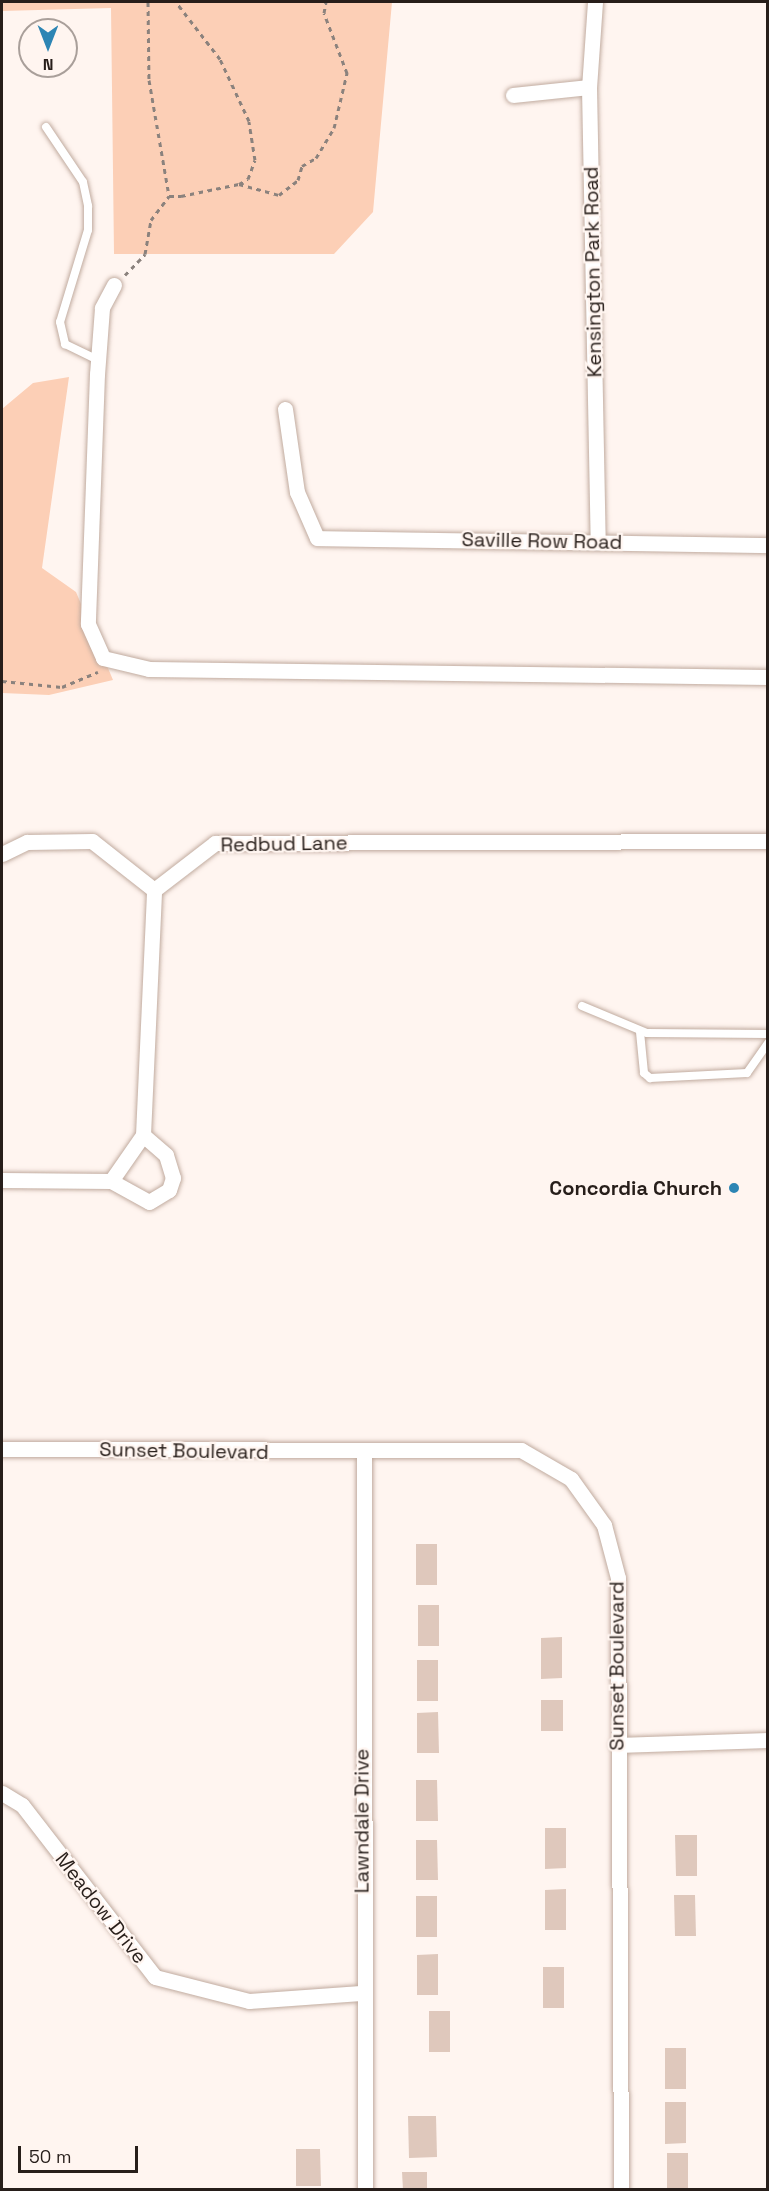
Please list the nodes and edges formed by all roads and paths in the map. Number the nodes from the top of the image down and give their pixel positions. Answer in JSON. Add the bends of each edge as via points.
{"nodes":[{"id":1,"x":148,"y":2,"type":"edge"},
{"id":2,"x":176,"y":2,"type":"edge"},
{"id":3,"x":326,"y":2,"type":"edge"},
{"id":4,"x":595,"y":2,"type":"edge"},
{"id":5,"x":589,"y":87,"type":"junction"},
{"id":6,"x":513,"y":94,"type":"dead end"},
{"id":7,"x":46,"y":128,"type":"dead end"},
{"id":8,"x":238,"y":184,"type":"junction"},
{"id":9,"x":169,"y":196,"type":"junction"},
{"id":10,"x":114,"y":285,"type":"joint"},
{"id":11,"x":98,"y":360,"type":"junction"},
{"id":12,"x":285,"y":409,"type":"dead end"},
{"id":13,"x":598,"y":542,"type":"junction"},
{"id":14,"x":768,"y":545,"type":"edge"},
{"id":15,"x":110,"y":659,"type":"junction"},
{"id":16,"x":768,"y":677,"type":"edge"},
{"id":17,"x":2,"y":681,"type":"edge"},
{"id":18,"x":768,"y":841,"type":"edge"},
{"id":19,"x":2,"y":854,"type":"edge"},
{"id":20,"x":154,"y":890,"type":"junction"},
{"id":21,"x":582,"y":1006,"type":"dead end"},
{"id":22,"x":640,"y":1032,"type":"junction"},
{"id":23,"x":768,"y":1034,"type":"edge"},
{"id":24,"x":768,"y":1043,"type":"edge"},
{"id":25,"x":143,"y":1135,"type":"junction"},
{"id":26,"x":2,"y":1180,"type":"edge"},
{"id":27,"x":111,"y":1181,"type":"junction"},
{"id":28,"x":2,"y":1449,"type":"edge"},
{"id":29,"x":364,"y":1452,"type":"junction"},
{"id":30,"x":768,"y":1740,"type":"edge"},
{"id":31,"x":617,"y":1745,"type":"junction"},
{"id":32,"x":2,"y":1793,"type":"edge"},
{"id":33,"x":361,"y":1993,"type":"junction"},
{"id":34,"x":365,"y":2190,"type":"edge"},
{"id":35,"x":621,"y":2190,"type":"edge"}],
"edges":[{"from":1,"to":9,"type":"path","via":[[149,80]]},
{"from":2,"to":8,"type":"path","via":[[220,59],[249,120],[255,160],[248,178]]},
{"from":3,"to":8,"type":"path","via":[[324,13],[347,74],[334,128],[316,158],[302,166],[298,180],[279,195]]},
{"from":4,"to":5,"type":"street","name":"Kensington Park Road"},
{"from":5,"to":6,"type":"street"},
{"from":5,"to":13,"type":"street","name":"Kensington Park Road"},
{"from":7,"to":11,"type":"lane","via":[[83,182],[88,206],[88,230],[60,322],[66,344]]},
{"from":8,"to":9,"type":"path"},
{"from":9,"to":10,"type":"path","via":[[152,220],[146,254]]},
{"from":10,"to":11,"type":"street","via":[[102,308]]},
{"from":11,"to":15,"type":"street","via":[[88,624],[103,658]]},
{"from":12,"to":13,"type":"street","name":"Saville Row Road","via":[[297,492],[317,538]]},
{"from":13,"to":14,"type":"street","name":"Saville Row Road"},
{"from":15,"to":16,"type":"street","via":[[149,669]]},
{"from":15,"to":17,"type":"path","via":[[104,669],[62,687]]},
{"from":18,"to":20,"type":"street","name":"Redbud Lane","via":[[214,843]]},
{"from":19,"to":20,"type":"street","via":[[27,842],[92,841]]},
{"from":20,"to":25,"type":"street"},
{"from":21,"to":22,"type":"lane"},
{"from":22,"to":23,"type":"lane"},
{"from":22,"to":24,"type":"lane","via":[[644,1073],[650,1078],[747,1073]]},
{"from":25,"to":27,"type":"street"},
{"from":25,"to":27,"type":"street","via":[[166,1155],[173,1178],[170,1190],[149,1202]]},
{"from":26,"to":27,"type":"street"},
{"from":28,"to":29,"type":"street","name":"Sunset Boulevard"},
{"from":29,"to":31,"type":"street","name":"Sunset Boulevard","via":[[521,1450],[571,1479],[604,1526],[618,1578]]},
{"from":29,"to":33,"type":"street","name":"Lawndale Drive"},
{"from":30,"to":31,"type":"street"},
{"from":31,"to":35,"type":"street","name":"Sunset Boulevard"},
{"from":32,"to":33,"type":"street","name":"Meadow Drive","via":[[22,1805],[155,1977],[249,2001]]},
{"from":33,"to":34,"type":"street","name":"Lawndale Drive"}]}
